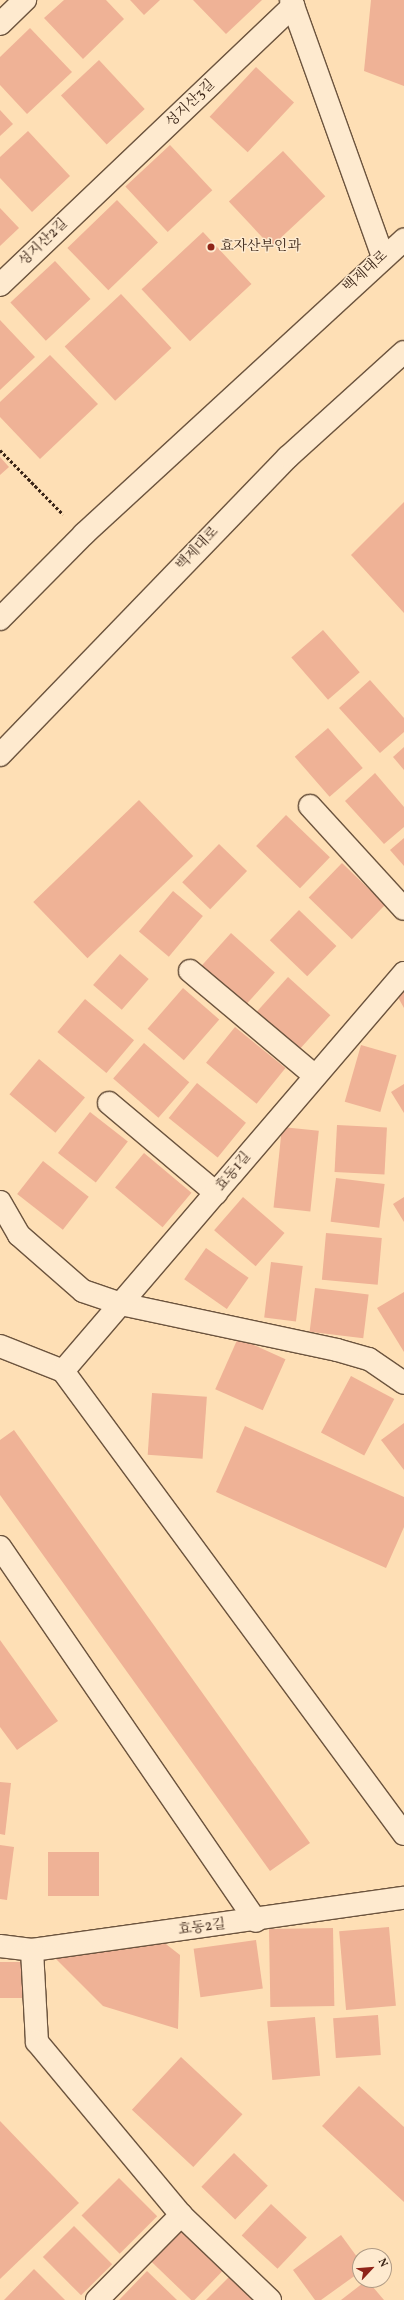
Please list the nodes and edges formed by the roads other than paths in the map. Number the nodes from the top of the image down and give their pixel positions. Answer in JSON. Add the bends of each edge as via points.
{"nodes":[{"id":1,"x":25,"y":0,"type":"edge"},
{"id":2,"x":292,"y":3,"type":"edge"},
{"id":3,"x":0,"y":24,"type":"edge"},
{"id":4,"x":88,"y":201,"type":"joint"},
{"id":5,"x":404,"y":240,"type":"edge"},
{"id":6,"x":383,"y":257,"type":"junction"},
{"id":7,"x":0,"y":285,"type":"edge"},
{"id":8,"x":404,"y":352,"type":"edge"},
{"id":9,"x":0,"y":619,"type":"edge"},
{"id":10,"x":0,"y":755,"type":"edge"},
{"id":11,"x":310,"y":806,"type":"dead end"},
{"id":12,"x":404,"y":909,"type":"edge"},
{"id":13,"x":190,"y":971,"type":"dead end"},
{"id":14,"x":404,"y":973,"type":"edge"},
{"id":15,"x":315,"y":1076,"type":"junction"},
{"id":16,"x":109,"y":1102,"type":"dead end"},
{"id":17,"x":216,"y":1193,"type":"junction"},
{"id":18,"x":0,"y":1202,"type":"edge"},
{"id":19,"x":121,"y":1304,"type":"junction"},
{"id":20,"x":0,"y":1346,"type":"edge"},
{"id":21,"x":63,"y":1371,"type":"junction"},
{"id":22,"x":404,"y":1382,"type":"edge"},
{"id":23,"x":0,"y":1547,"type":"edge"},
{"id":24,"x":404,"y":1834,"type":"edge"},
{"id":25,"x":404,"y":1898,"type":"edge"},
{"id":26,"x":256,"y":1922,"type":"junction"},
{"id":27,"x":0,"y":1946,"type":"edge"},
{"id":28,"x":32,"y":1950,"type":"junction"},
{"id":29,"x":181,"y":2215,"type":"junction"},
{"id":30,"x":97,"y":2300,"type":"edge"},
{"id":31,"x":270,"y":2300,"type":"edge"}],
"edges":[{"from":1,"to":3,"type":"street"},
{"from":2,"to":4,"type":"street","name":"성지산3길"},
{"from":2,"to":6,"type":"street","name":"성지산3길"},
{"from":4,"to":7,"type":"street","name":"성지산2길"},
{"from":5,"to":6,"type":"street","name":"백제대로"},
{"from":6,"to":9,"type":"street","name":"백제대로","via":[[84,534]]},
{"from":8,"to":10,"type":"street","name":"백제대로","via":[[288,457]]},
{"from":11,"to":12,"type":"street"},
{"from":13,"to":15,"type":"street"},
{"from":14,"to":15,"type":"street","name":"효동1길"},
{"from":15,"to":17,"type":"street","name":"효동1길"},
{"from":16,"to":17,"type":"street"},
{"from":17,"to":19,"type":"street","name":"효동1길"},
{"from":18,"to":19,"type":"street","via":[[19,1235],[54,1268],[83,1291]]},
{"from":19,"to":21,"type":"street","name":"효동1길"},
{"from":19,"to":22,"type":"street","via":[[337,1350],[369,1359]]},
{"from":20,"to":21,"type":"street"},
{"from":21,"to":24,"type":"street"},
{"from":23,"to":26,"type":"street"},
{"from":25,"to":26,"type":"street","name":"효동2길"},
{"from":26,"to":28,"type":"street","name":"효동2길"},
{"from":27,"to":28,"type":"street","name":"효동2길"},
{"from":28,"to":29,"type":"street","via":[[37,2042]]},
{"from":29,"to":30,"type":"street"},
{"from":29,"to":31,"type":"street"}]}
